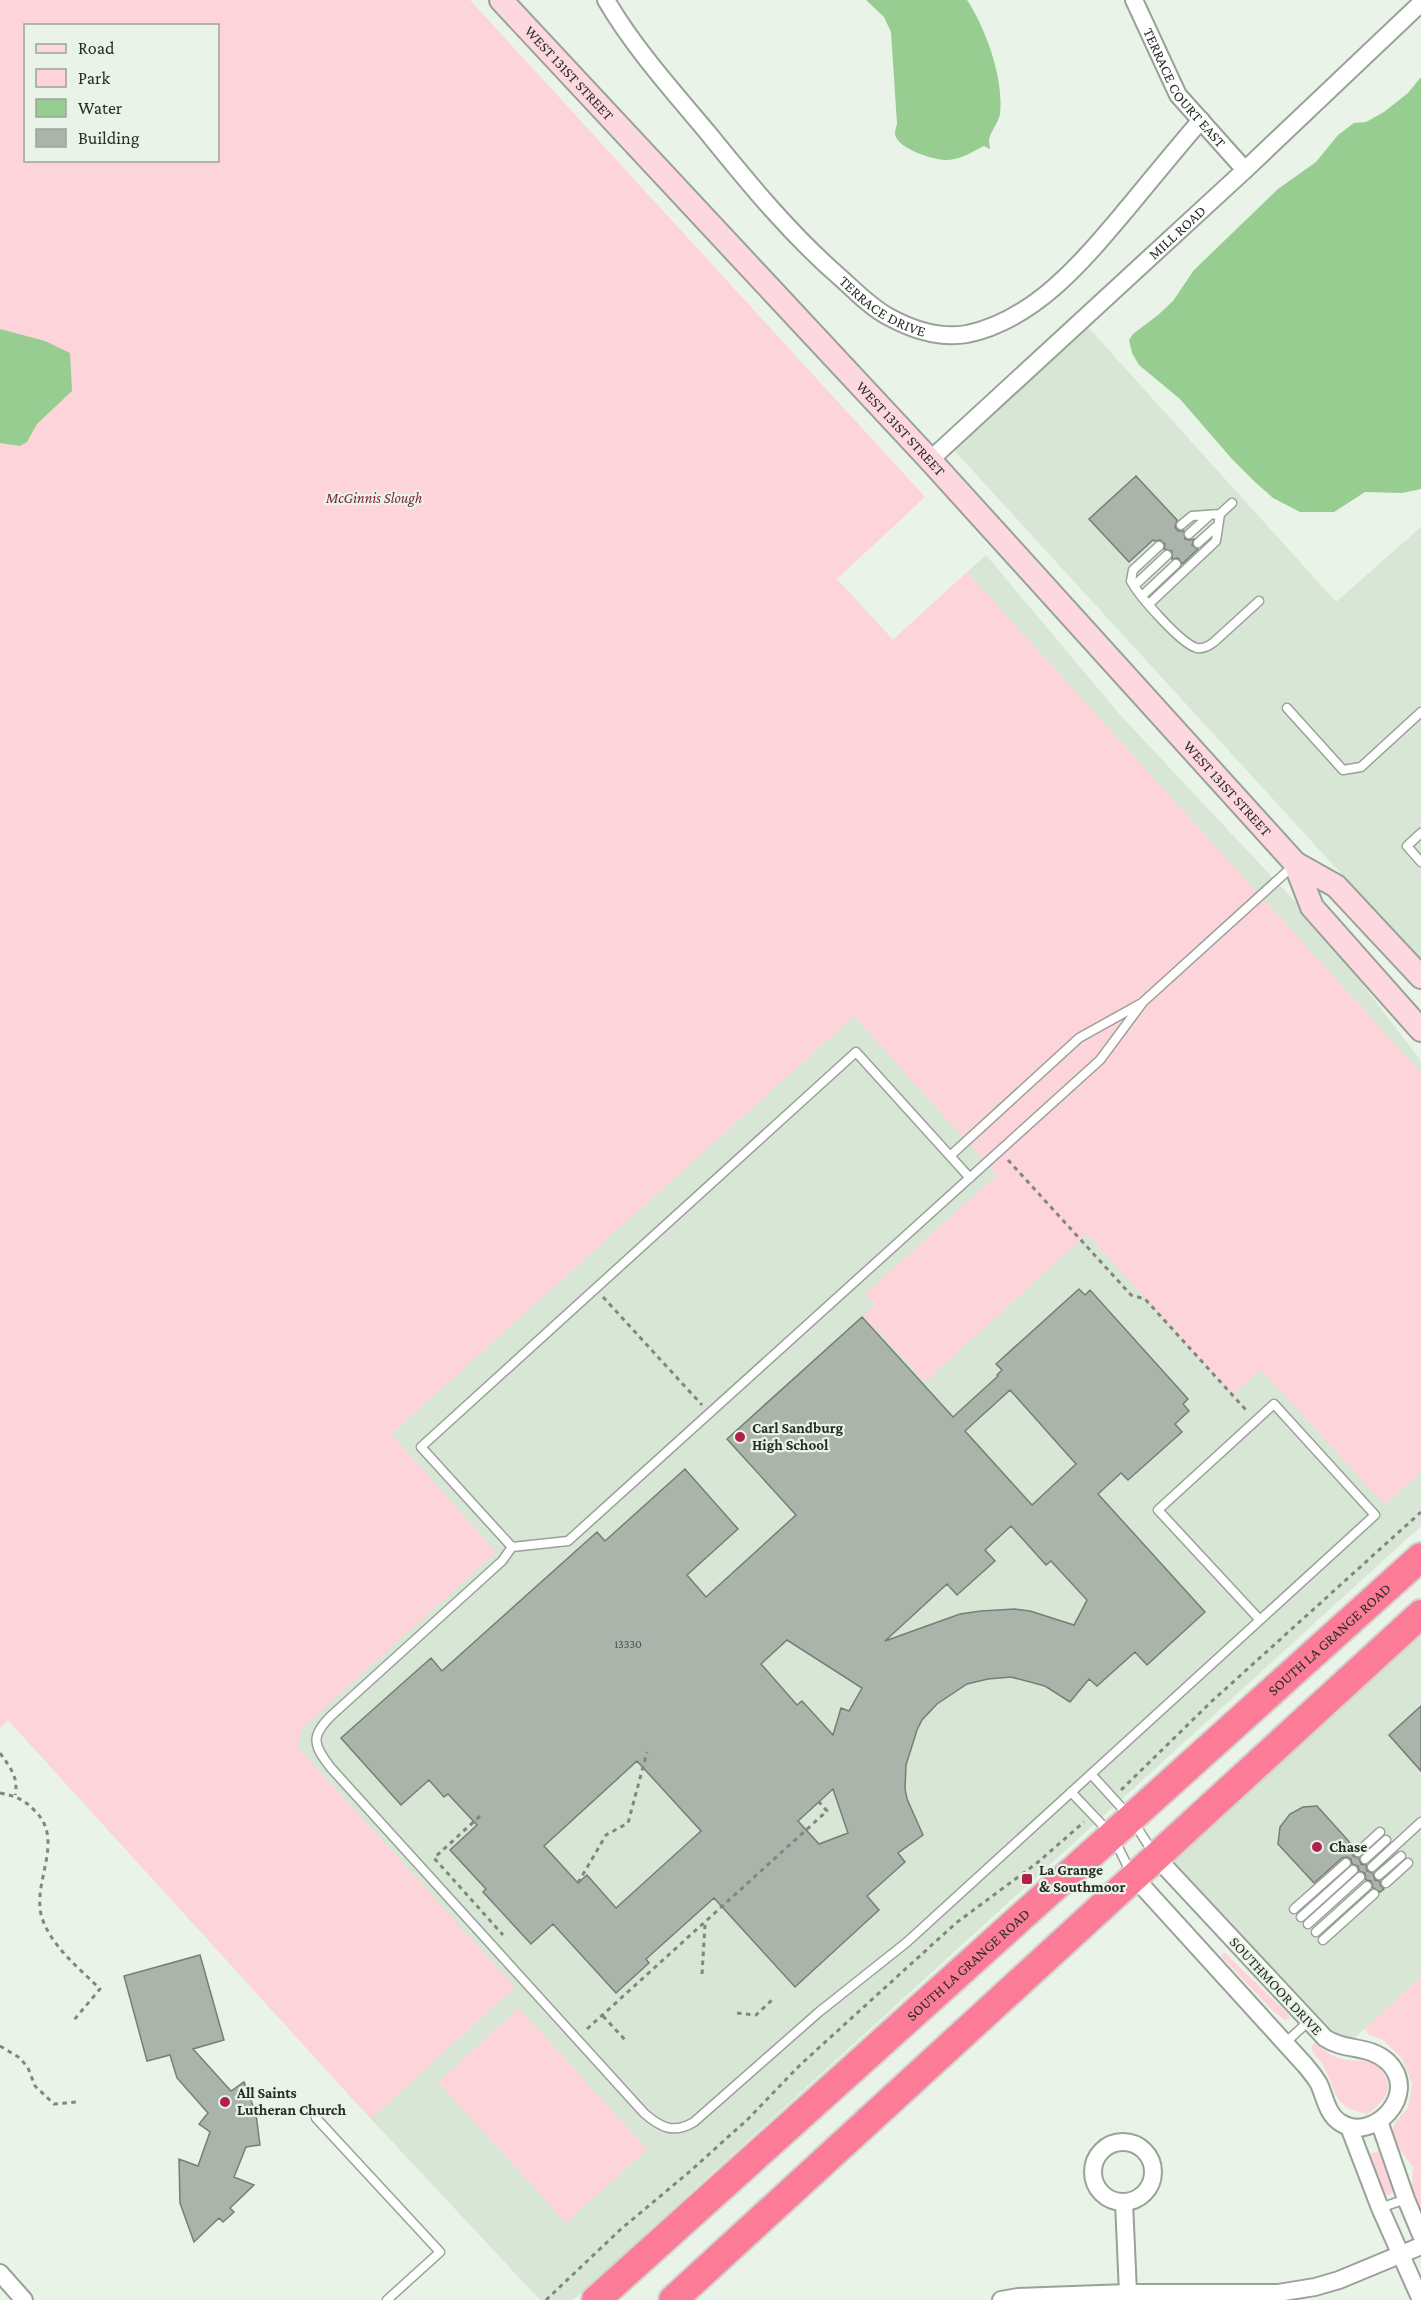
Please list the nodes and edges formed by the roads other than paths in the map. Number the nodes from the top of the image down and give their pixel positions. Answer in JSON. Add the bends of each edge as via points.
{"nodes":[{"id":1,"x":501,"y":0,"type":"edge"},
{"id":2,"x":606,"y":0,"type":"edge"},
{"id":3,"x":1134,"y":0,"type":"edge"},
{"id":4,"x":1421,"y":3,"type":"edge"},
{"id":5,"x":1201,"y":120,"type":"junction"},
{"id":6,"x":1245,"y":170,"type":"junction"},
{"id":7,"x":930,"y":460,"type":"junction"},
{"id":8,"x":1232,"y":503,"type":"dead end"},
{"id":9,"x":1220,"y":514,"type":"junction"},
{"id":10,"x":1209,"y":515,"type":"junction"},
{"id":11,"x":1181,"y":525,"type":"dead end"},
{"id":12,"x":1218,"y":525,"type":"junction"},
{"id":13,"x":1189,"y":534,"type":"dead end"},
{"id":14,"x":1198,"y":543,"type":"dead end"},
{"id":15,"x":1159,"y":546,"type":"dead end"},
{"id":16,"x":1167,"y":555,"type":"dead end"},
{"id":17,"x":1176,"y":564,"type":"dead end"},
{"id":18,"x":1134,"y":586,"type":"junction"},
{"id":19,"x":1142,"y":596,"type":"junction"},
{"id":20,"x":1259,"y":601,"type":"dead end"},
{"id":21,"x":1149,"y":603,"type":"junction"},
{"id":22,"x":1287,"y":708,"type":"dead end"},
{"id":23,"x":1421,"y":712,"type":"edge"},
{"id":24,"x":1421,"y":833,"type":"edge"},
{"id":25,"x":1421,"y":862,"type":"edge"},
{"id":26,"x":1295,"y":863,"type":"junction"},
{"id":27,"x":1421,"y":977,"type":"edge"},
{"id":28,"x":1143,"y":1002,"type":"junction"},
{"id":29,"x":1421,"y":1030,"type":"edge"},
{"id":30,"x":950,"y":1156,"type":"junction"},
{"id":31,"x":970,"y":1178,"type":"junction"},
{"id":32,"x":512,"y":1547,"type":"junction"},
{"id":33,"x":1421,"y":1557,"type":"edge"},
{"id":34,"x":1421,"y":1614,"type":"edge"},
{"id":35,"x":1260,"y":1620,"type":"junction"},
{"id":36,"x":1091,"y":1774,"type":"junction"},
{"id":37,"x":1071,"y":1792,"type":"junction"},
{"id":38,"x":1421,"y":1822,"type":"edge"},
{"id":39,"x":1122,"y":1826,"type":"junction"},
{"id":40,"x":1380,"y":1832,"type":"dead end"},
{"id":41,"x":1386,"y":1840,"type":"dead end"},
{"id":42,"x":1358,"y":1852,"type":"dead end"},
{"id":43,"x":1401,"y":1856,"type":"dead end"},
{"id":44,"x":1156,"y":1857,"type":"junction"},
{"id":45,"x":1365,"y":1859,"type":"dead end"},
{"id":46,"x":1346,"y":1863,"type":"dead end"},
{"id":47,"x":1408,"y":1863,"type":"dead end"},
{"id":48,"x":1372,"y":1867,"type":"dead end"},
{"id":49,"x":1353,"y":1870,"type":"dead end"},
{"id":50,"x":1379,"y":1875,"type":"dead end"},
{"id":51,"x":1134,"y":1877,"type":"junction"},
{"id":52,"x":1360,"y":1877,"type":"dead end"},
{"id":53,"x":1386,"y":1882,"type":"dead end"},
{"id":54,"x":1367,"y":1886,"type":"dead end"},
{"id":55,"x":1374,"y":1894,"type":"dead end"},
{"id":56,"x":1294,"y":1909,"type":"dead end"},
{"id":57,"x":1301,"y":1917,"type":"dead end"},
{"id":58,"x":1308,"y":1924,"type":"dead end"},
{"id":59,"x":1316,"y":1932,"type":"dead end"},
{"id":60,"x":1323,"y":1940,"type":"dead end"},
{"id":61,"x":1309,"y":2021,"type":"junction"},
{"id":62,"x":1285,"y":2043,"type":"junction"},
{"id":63,"x":316,"y":2118,"type":"dead end"},
{"id":64,"x":1379,"y":2121,"type":"junction"},
{"id":65,"x":1348,"y":2127,"type":"junction"},
{"id":66,"x":1406,"y":2199,"type":"junction"},
{"id":67,"x":1124,"y":2202,"type":"dead end"},
{"id":68,"x":1380,"y":2208,"type":"junction"},
{"id":69,"x":1421,"y":2235,"type":"edge"},
{"id":70,"x":1421,"y":2246,"type":"edge"},
{"id":71,"x":1400,"y":2254,"type":"junction"},
{"id":72,"x":0,"y":2274,"type":"edge"},
{"id":73,"x":1128,"y":2293,"type":"junction"},
{"id":74,"x":24,"y":2300,"type":"edge"},
{"id":75,"x":387,"y":2300,"type":"edge"},
{"id":76,"x":596,"y":2300,"type":"edge"},
{"id":77,"x":673,"y":2300,"type":"edge"},
{"id":78,"x":1000,"y":2300,"type":"edge"},
{"id":79,"x":1421,"y":2300,"type":"edge"}],
"edges":[{"from":1,"to":7,"type":"street","name":"WEST 131ST STREET"},
{"from":2,"to":5,"type":"street","name":"TERRACE DRIVE","via":[[647,59],[773,213],[886,316],[941,336],[993,325],[1049,291],[1087,255]]},
{"from":3,"to":5,"type":"street","name":"TERRACE COURT EAST","via":[[1178,95]]},
{"from":4,"to":6,"type":"street","name":"MILL ROAD"},
{"from":5,"to":6,"type":"street","name":"TERRACE COURT EAST"},
{"from":6,"to":7,"type":"street","name":"MILL ROAD"},
{"from":7,"to":26,"type":"street","name":"WEST 131ST STREET"},
{"from":8,"to":9,"type":"lane"},
{"from":9,"to":10,"type":"lane"},
{"from":9,"to":12,"type":"lane"},
{"from":10,"to":11,"type":"lane","via":[[1192,516]]},
{"from":10,"to":13,"type":"lane"},
{"from":12,"to":14,"type":"lane"},
{"from":12,"to":21,"type":"lane","via":[[1216,541]]},
{"from":15,"to":18,"type":"lane","via":[[1133,570]]},
{"from":16,"to":18,"type":"lane"},
{"from":17,"to":19,"type":"lane"},
{"from":18,"to":19,"type":"lane"},
{"from":19,"to":21,"type":"lane"},
{"from":20,"to":21,"type":"lane","via":[[1214,642],[1199,648],[1181,637]]},
{"from":22,"to":23,"type":"lane","via":[[1343,770],[1361,767]]},
{"from":24,"to":25,"type":"lane","via":[[1407,846]]},
{"from":26,"to":27,"type":"street","name":"WEST 131ST STREET","via":[[1336,886]]},
{"from":26,"to":28,"type":"lane"},
{"from":26,"to":29,"type":"street","name":"WEST 131ST STREET","via":[[1312,907]]},
{"from":28,"to":30,"type":"lane","via":[[1079,1038]]},
{"from":28,"to":31,"type":"lane","via":[[1100,1060]]},
{"from":30,"to":31,"type":"lane"},
{"from":30,"to":32,"type":"lane","via":[[856,1053],[421,1448]]},
{"from":31,"to":32,"type":"lane","via":[[568,1541]]},
{"from":32,"to":37,"type":"lane","via":[[502,1561],[323,1724],[316,1732],[318,1749],[645,2114],[665,2128],[675,2130],[694,2122],[819,2012],[907,1942]]},
{"from":33,"to":39,"type":"highway","name":"SOUTH LA GRANGE ROAD"},
{"from":34,"to":44,"type":"highway"},
{"from":35,"to":35,"type":"lane","via":[[1158,1510],[1274,1404],[1375,1515]]},
{"from":35,"to":36,"type":"lane"},
{"from":36,"to":37,"type":"lane"},
{"from":36,"to":39,"type":"lane"},
{"from":37,"to":39,"type":"lane"},
{"from":38,"to":48,"type":"lane"},
{"from":39,"to":44,"type":"lane"},
{"from":39,"to":51,"type":"lane"},
{"from":39,"to":76,"type":"highway","name":"SOUTH LA GRANGE ROAD"},
{"from":40,"to":42,"type":"lane"},
{"from":41,"to":45,"type":"lane"},
{"from":43,"to":50,"type":"lane"},
{"from":44,"to":51,"type":"highway"},
{"from":44,"to":61,"type":"street","name":"SOUTHMOOR DRIVE"},
{"from":46,"to":56,"type":"lane"},
{"from":47,"to":53,"type":"lane"},
{"from":49,"to":57,"type":"lane"},
{"from":51,"to":62,"type":"street","name":"SOUTHMOOR DRIVE"},
{"from":51,"to":77,"type":"highway"},
{"from":52,"to":58,"type":"lane"},
{"from":54,"to":59,"type":"lane"},
{"from":55,"to":60,"type":"lane"},
{"from":61,"to":62,"type":"lane"},
{"from":61,"to":64,"type":"street","name":"SOUTHMOOR DRIVE","via":[[1334,2044],[1377,2053],[1398,2075],[1400,2100]]},
{"from":62,"to":65,"type":"street","name":"SOUTHMOOR DRIVE","via":[[1317,2080],[1332,2116]]},
{"from":63,"to":75,"type":"lane","via":[[440,2252]]},
{"from":64,"to":65,"type":"street","via":[[1359,2128]]},
{"from":64,"to":66,"type":"street"},
{"from":65,"to":68,"type":"street","name":"SOUTHMOOR DRIVE"},
{"from":66,"to":68,"type":"lane"},
{"from":66,"to":69,"type":"street"},
{"from":67,"to":73,"type":"street"},
{"from":68,"to":71,"type":"street","name":"SOUTHMOOR DRIVE"},
{"from":70,"to":71,"type":"street"},
{"from":71,"to":73,"type":"street","via":[[1339,2280],[1301,2290]]},
{"from":71,"to":79,"type":"street","name":"SOUTHMOOR DRIVE"},
{"from":72,"to":74,"type":"street"},
{"from":73,"to":78,"type":"street"}]}
